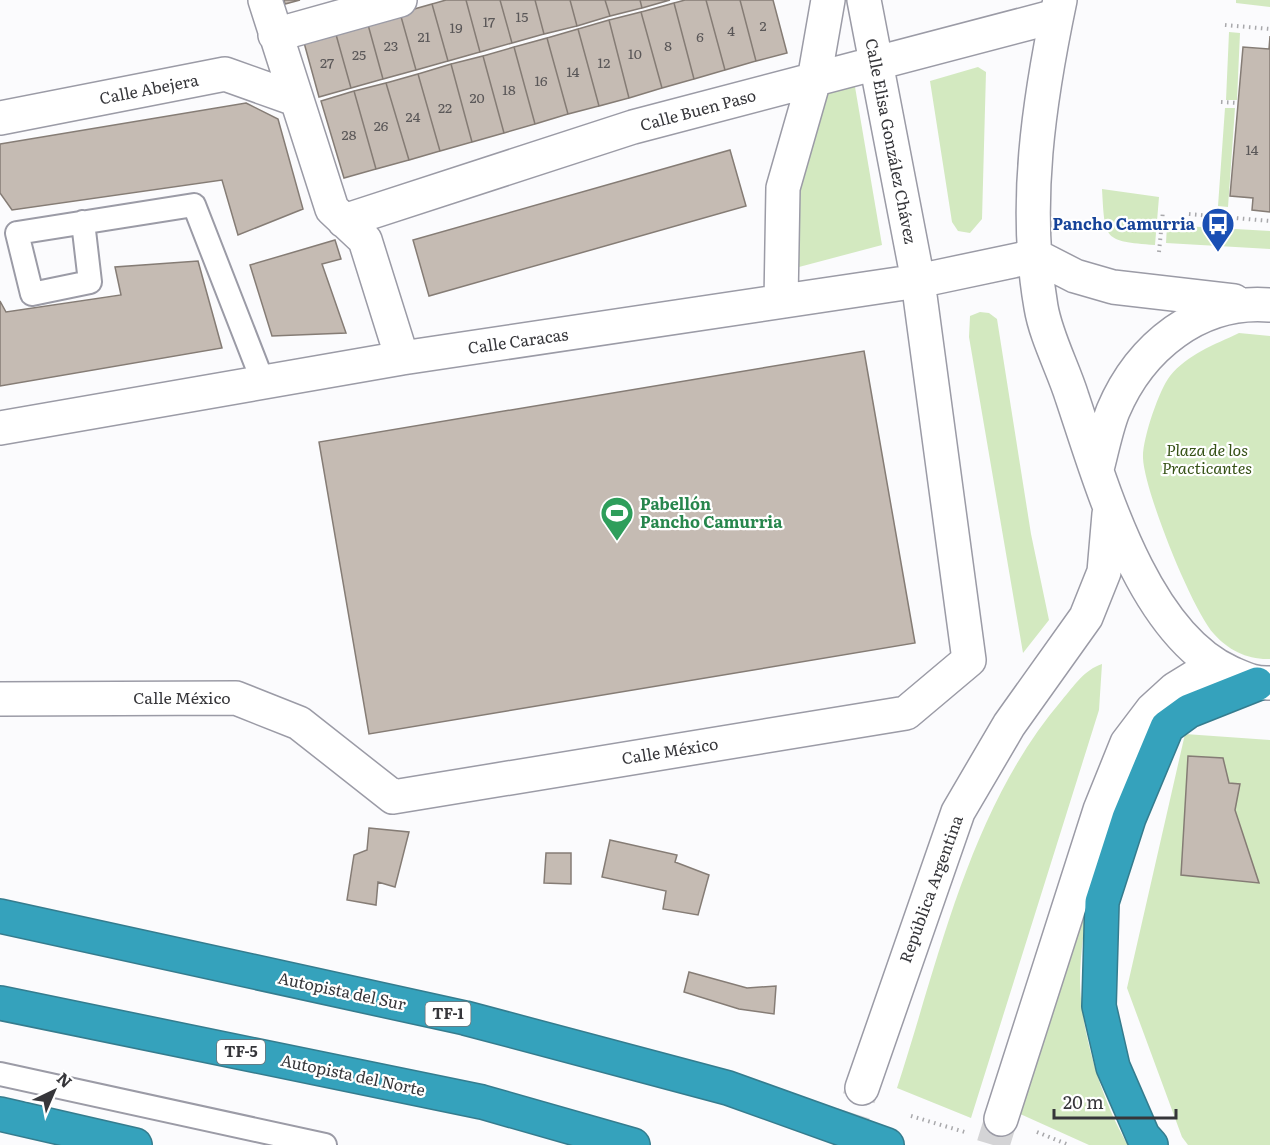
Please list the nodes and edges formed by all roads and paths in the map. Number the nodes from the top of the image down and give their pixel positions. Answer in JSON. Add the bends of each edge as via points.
{"nodes":[{"id":1,"x":265,"y":0,"type":"edge"},
{"id":2,"x":400,"y":0,"type":"edge"},
{"id":3,"x":828,"y":0,"type":"edge"},
{"id":4,"x":864,"y":0,"type":"edge"},
{"id":5,"x":1058,"y":8,"type":"edge"},
{"id":6,"x":1225,"y":26,"type":"dead end"},
{"id":7,"x":1270,"y":29,"type":"edge"},
{"id":8,"x":275,"y":35,"type":"junction"},
{"id":9,"x":876,"y":63,"type":"junction"},
{"id":10,"x":814,"y":80,"type":"junction"},
{"id":11,"x":295,"y":99,"type":"junction"},
{"id":12,"x":1221,"y":102,"type":"dead end"},
{"id":13,"x":1238,"y":104,"type":"dead end"},
{"id":14,"x":0,"y":118,"type":"edge"},
{"id":15,"x":1163,"y":211,"type":"dead end"},
{"id":16,"x":1189,"y":214,"type":"dead end"},
{"id":17,"x":344,"y":220,"type":"junction"},
{"id":18,"x":1270,"y":221,"type":"edge"},
{"id":19,"x":83,"y":222,"type":"dead end"},
{"id":20,"x":1159,"y":252,"type":"dead end"},
{"id":21,"x":1036,"y":256,"type":"junction"},
{"id":22,"x":918,"y":281,"type":"junction"},
{"id":23,"x":781,"y":301,"type":"junction"},
{"id":24,"x":1257,"y":304,"type":"edge"},
{"id":25,"x":402,"y":358,"type":"junction"},
{"id":26,"x":263,"y":382,"type":"junction"},
{"id":27,"x":0,"y":428,"type":"edge"},
{"id":28,"x":1096,"y":469,"type":"junction"},
{"id":29,"x":1110,"y":510,"type":"junction"},
{"id":30,"x":1214,"y":665,"type":"junction"},
{"id":31,"x":1263,"y":684,"type":"edge"},
{"id":32,"x":0,"y":699,"type":"edge"},
{"id":33,"x":0,"y":916,"type":"edge"},
{"id":34,"x":0,"y":1003,"type":"edge"},
{"id":35,"x":0,"y":1074,"type":"edge"},
{"id":36,"x":862,"y":1088,"type":"tunnel mouth"},
{"id":37,"x":0,"y":1114,"type":"edge"},
{"id":38,"x":1001,"y":1119,"type":"tunnel mouth"},
{"id":39,"x":135,"y":1145,"type":"edge"},
{"id":40,"x":325,"y":1145,"type":"edge"},
{"id":41,"x":633,"y":1145,"type":"edge"},
{"id":42,"x":887,"y":1145,"type":"edge"},
{"id":43,"x":1151,"y":1145,"type":"edge"}],
"edges":[{"from":1,"to":8,"type":"street"},
{"from":2,"to":8,"type":"street"},
{"from":3,"to":10,"type":"street"},
{"from":4,"to":9,"type":"street","name":"Calle Elisa González Chávez"},
{"from":5,"to":9,"type":"street","name":"Calle Buen Paso"},
{"from":5,"to":21,"type":"street","via":[[1040,105],[1034,177]]},
{"from":6,"to":7,"type":"path"},
{"from":8,"to":11,"type":"street"},
{"from":9,"to":10,"type":"street","name":"Calle Buen Paso"},
{"from":9,"to":22,"type":"street","name":"Calle Elisa González Chávez"},
{"from":10,"to":17,"type":"street","name":"Calle Buen Paso","via":[[633,127]]},
{"from":10,"to":23,"type":"street","via":[[783,188]]},
{"from":11,"to":14,"type":"street","name":"Calle Abejera","via":[[225,74]]},
{"from":11,"to":17,"type":"street","via":[[332,209]]},
{"from":12,"to":13,"type":"path"},
{"from":15,"to":20,"type":"path"},
{"from":16,"to":18,"type":"path"},
{"from":17,"to":25,"type":"street","via":[[366,240]]},
{"from":19,"to":26,"type":"lane","via":[[194,205]]},
{"from":21,"to":22,"type":"street","name":"Calle Caracas"},
{"from":21,"to":24,"type":"street","via":[[1075,276],[1113,287]]},
{"from":21,"to":28,"type":"street","via":[[1041,308]]},
{"from":22,"to":23,"type":"street","name":"Calle Caracas"},
{"from":22,"to":32,"type":"street","name":"Calle México","via":[[969,660],[906,713],[393,797],[299,723],[236,698]]},
{"from":23,"to":25,"type":"street","name":"Calle Caracas"},
{"from":24,"to":28,"type":"street","via":[[1208,313],[1173,331],[1127,384],[1113,412]]},
{"from":25,"to":26,"type":"street","name":"Calle Caracas"},
{"from":26,"to":27,"type":"street","name":"Calle Caracas"},
{"from":28,"to":29,"type":"street"},
{"from":29,"to":30,"type":"street","via":[[1153,596],[1184,637]]},
{"from":29,"to":36,"type":"street","name":"República Argentina","via":[[1104,572],[1086,617],[1009,725],[958,812]]},
{"from":30,"to":31,"type":"street"},
{"from":30,"to":38,"type":"street","via":[[1175,689],[1127,742],[1100,810]]},
{"from":31,"to":43,"type":"highway","via":[[1189,711],[1167,727],[1129,818],[1102,902],[1099,1006],[1113,1067],[1143,1136]]},
{"from":33,"to":42,"type":"highway","name":"Autopista del Sur","number":"TF-1","via":[[465,1018],[728,1088]]},
{"from":34,"to":41,"type":"highway","name":"Autopista del Norte","number":"TF-5","via":[[482,1102]]},
{"from":35,"to":40,"type":"lane"},
{"from":37,"to":39,"type":"highway"}]}
